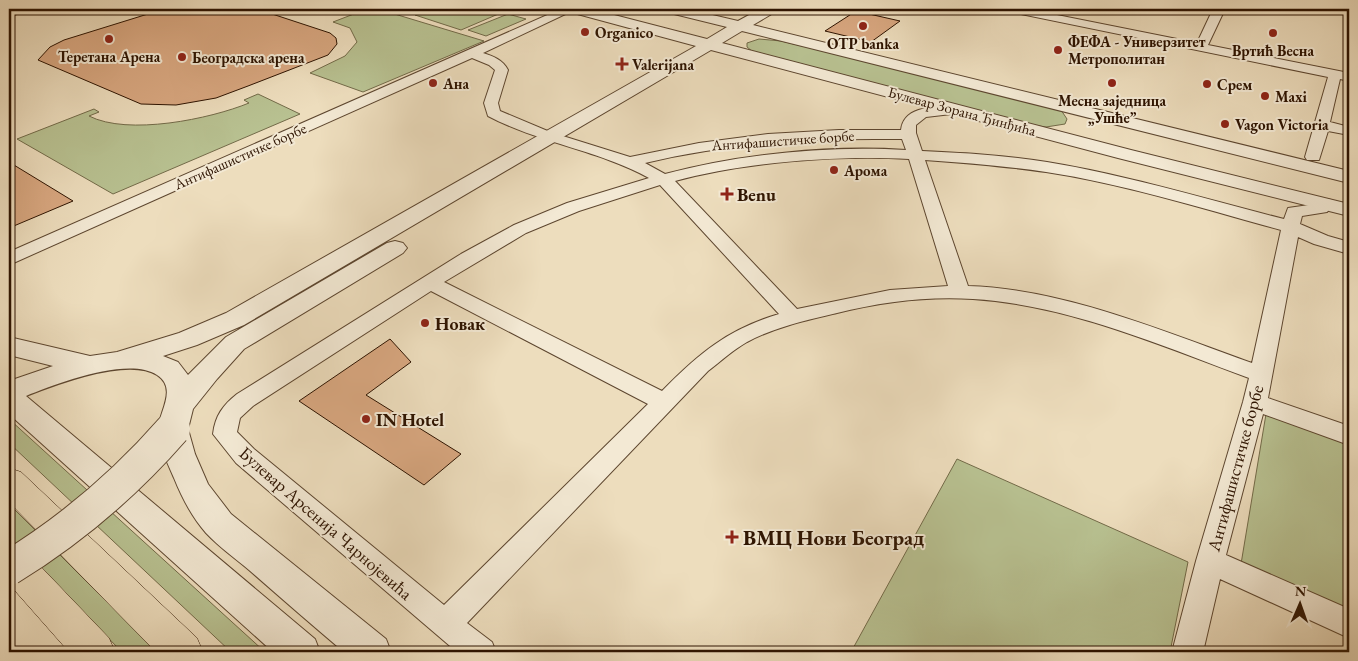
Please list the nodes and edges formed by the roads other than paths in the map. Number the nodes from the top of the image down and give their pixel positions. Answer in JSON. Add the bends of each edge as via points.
{"nodes":[{"id":1,"x":20,"y":9,"type":"edge"},
{"id":2,"x":570,"y":9,"type":"edge"},
{"id":3,"x":575,"y":9,"type":"edge"},
{"id":4,"x":671,"y":9,"type":"edge"},
{"id":5,"x":1010,"y":9,"type":"edge"},
{"id":6,"x":1219,"y":9,"type":"edge"},
{"id":7,"x":9,"y":12,"type":"edge"},
{"id":8,"x":775,"y":12,"type":"edge"},
{"id":9,"x":739,"y":26,"type":"junction"},
{"id":10,"x":756,"y":30,"type":"junction"},
{"id":11,"x":708,"y":44,"type":"junction"},
{"id":12,"x":1201,"y":47,"type":"junction"},
{"id":13,"x":726,"y":49,"type":"junction"},
{"id":14,"x":471,"y":53,"type":"junction"},
{"id":15,"x":1342,"y":75,"type":"edge"},
{"id":16,"x":918,"y":106,"type":"junction"},
{"id":17,"x":1068,"y":108,"type":"junction"},
{"id":18,"x":1322,"y":125,"type":"junction"},
{"id":19,"x":1145,"y":126,"type":"junction"},
{"id":20,"x":1349,"y":131,"type":"edge"},
{"id":21,"x":1046,"y":134,"type":"junction"},
{"id":22,"x":909,"y":135,"type":"junction"},
{"id":23,"x":560,"y":139,"type":"junction"},
{"id":24,"x":1125,"y":154,"type":"junction"},
{"id":25,"x":916,"y":155,"type":"junction"},
{"id":26,"x":1313,"y":157,"type":"junction"},
{"id":27,"x":1281,"y":160,"type":"junction"},
{"id":28,"x":630,"y":162,"type":"junction"},
{"id":29,"x":1343,"y":176,"type":"edge"},
{"id":30,"x":663,"y":179,"type":"junction"},
{"id":31,"x":1268,"y":189,"type":"junction"},
{"id":32,"x":1325,"y":204,"type":"junction"},
{"id":33,"x":1349,"y":210,"type":"edge"},
{"id":34,"x":1292,"y":220,"type":"junction"},
{"id":35,"x":1349,"y":248,"type":"edge"},
{"id":36,"x":9,"y":259,"type":"edge"},
{"id":37,"x":432,"y":283,"type":"junction"},
{"id":38,"x":960,"y":292,"type":"junction"},
{"id":39,"x":793,"y":317,"type":"junction"},
{"id":40,"x":226,"y":336,"type":"junction"},
{"id":41,"x":9,"y":346,"type":"edge"},
{"id":42,"x":124,"y":359,"type":"junction"},
{"id":43,"x":88,"y":365,"type":"junction"},
{"id":44,"x":1260,"y":374,"type":"junction"},
{"id":45,"x":9,"y":392,"type":"edge"},
{"id":46,"x":9,"y":398,"type":"edge"},
{"id":47,"x":664,"y":402,"type":"junction"},
{"id":48,"x":1255,"y":402,"type":"junction"},
{"id":49,"x":177,"y":416,"type":"junction"},
{"id":50,"x":1349,"y":436,"type":"edge"},
{"id":51,"x":9,"y":481,"type":"edge"},
{"id":52,"x":9,"y":558,"type":"edge"},
{"id":53,"x":1210,"y":561,"type":"junction"},
{"id":54,"x":9,"y":568,"type":"edge"},
{"id":55,"x":1349,"y":624,"type":"edge"},
{"id":56,"x":445,"y":626,"type":"junction"},
{"id":57,"x":95,"y":652,"type":"edge"},
{"id":58,"x":183,"y":652,"type":"edge"},
{"id":59,"x":301,"y":652,"type":"edge"},
{"id":60,"x":372,"y":652,"type":"edge"},
{"id":61,"x":481,"y":652,"type":"edge"},
{"id":62,"x":1188,"y":652,"type":"edge"}],
"edges":[{"from":1,"to":7,"type":"street"},
{"from":2,"to":14,"type":"street","name":"Антифашистичке борбе"},
{"from":3,"to":11,"type":"street","name":"Булевар Зорана Ђинђића"},
{"from":4,"to":9,"type":"street","name":"Булевар Зорана Ђинђића"},
{"from":5,"to":12,"type":"street"},
{"from":6,"to":12,"type":"street"},
{"from":8,"to":9,"type":"street"},
{"from":8,"to":10,"type":"street"},
{"from":9,"to":10,"type":"street","name":"Булевар Зорана Ђинђића"},
{"from":9,"to":11,"type":"street"},
{"from":10,"to":13,"type":"street"},
{"from":10,"to":17,"type":"street","name":"Булевар Зорана Ђинђића"},
{"from":11,"to":13,"type":"street","name":"Булевар Зорана Ђинђића"},
{"from":11,"to":23,"type":"street"},
{"from":12,"to":15,"type":"street"},
{"from":13,"to":16,"type":"street","name":"Булевар Зорана Ђинђића"},
{"from":13,"to":23,"type":"street"},
{"from":14,"to":23,"type":"street","name":"Антифашистичке борбе","via":[[495,62],[502,71],[490,103],[493,113]]},
{"from":14,"to":36,"type":"street","name":"Антифашистичке борбе"},
{"from":15,"to":18,"type":"street"},
{"from":16,"to":21,"type":"street","name":"Булевар Зорана Ђинђића","via":[[955,110]]},
{"from":16,"to":22,"type":"street","via":[[909,124]]},
{"from":17,"to":19,"type":"street","name":"Булевар Зорана Ђинђића"},
{"from":17,"to":21,"type":"street","via":[[1082,116],[1085,126],[1072,132]]},
{"from":18,"to":20,"type":"street"},
{"from":18,"to":26,"type":"street"},
{"from":19,"to":24,"type":"street","via":[[1112,125],[1106,131],[1108,143]]},
{"from":19,"to":27,"type":"street","name":"Булевар Зорана Ђинђића"},
{"from":21,"to":24,"type":"street","name":"Булевар Зорана Ђинђића"},
{"from":22,"to":25,"type":"street"},
{"from":22,"to":28,"type":"street","name":"Антифашистичке борбе","via":[[768,138],[703,146]]},
{"from":23,"to":28,"type":"street","name":"Антифашистичке борбе"},
{"from":23,"to":40,"type":"street"},
{"from":24,"to":31,"type":"street","name":"Булевар Зорана Ђинђића"},
{"from":25,"to":30,"type":"street","name":"Антифашистичке борбе","via":[[838,154],[776,158],[703,169]]},
{"from":25,"to":34,"type":"street","name":"Булевар Зорана Ђинђића","via":[[982,159],[1071,171]]},
{"from":25,"to":38,"type":"street"},
{"from":26,"to":27,"type":"street"},
{"from":26,"to":29,"type":"street"},
{"from":27,"to":29,"type":"street","name":"Булевар Зорана Ђинђића"},
{"from":28,"to":30,"type":"street","name":"Антифашистичке борбе"},
{"from":30,"to":37,"type":"street","name":"Антифашистичке борбе","via":[[592,200],[536,222],[500,239]]},
{"from":30,"to":39,"type":"street","name":"Антифашистичке борбе"},
{"from":31,"to":32,"type":"street","name":"Булевар Зорана Ђинђића"},
{"from":31,"to":34,"type":"street","via":[[1287,203]]},
{"from":32,"to":33,"type":"street","name":"Булевар Зорана Ђинђића"},
{"from":32,"to":34,"type":"street"},
{"from":34,"to":35,"type":"street","name":"Булевар Зорана Ђинђића","via":[[1321,240]]},
{"from":34,"to":44,"type":"street"},
{"from":37,"to":47,"type":"street"},
{"from":37,"to":56,"type":"street","name":"Булевар Арсенија Чарнојевића","via":[[236,406],[226,420],[225,434],[244,456]]},
{"from":38,"to":39,"type":"street","via":[[876,298]]},
{"from":38,"to":44,"type":"street","via":[[992,294],[1065,308]]},
{"from":39,"to":47,"type":"street","via":[[728,344],[700,366]]},
{"from":40,"to":42,"type":"street"},
{"from":40,"to":49,"type":"street","via":[[216,360],[198,380]]},
{"from":41,"to":43,"type":"street"},
{"from":42,"to":43,"type":"street"},
{"from":42,"to":49,"type":"street","via":[[152,361],[168,370],[180,385]]},
{"from":43,"to":45,"type":"street"},
{"from":44,"to":48,"type":"street","name":"Антифашистичке борбе"},
{"from":46,"to":59,"type":"street"},
{"from":47,"to":56,"type":"street"},
{"from":48,"to":50,"type":"street"},
{"from":48,"to":53,"type":"street","name":"Антифашистичке борбе"},
{"from":49,"to":54,"type":"street","bridge":true,"via":[[146,461],[103,500]]},
{"from":49,"to":60,"type":"street","via":[[179,450],[201,501],[219,524]]},
{"from":51,"to":58,"type":"highway"},
{"from":52,"to":57,"type":"highway"},
{"from":53,"to":55,"type":"street"},
{"from":53,"to":62,"type":"street"},
{"from":56,"to":61,"type":"street","name":"Булевар Арсенија Чарнојевића"}]}
